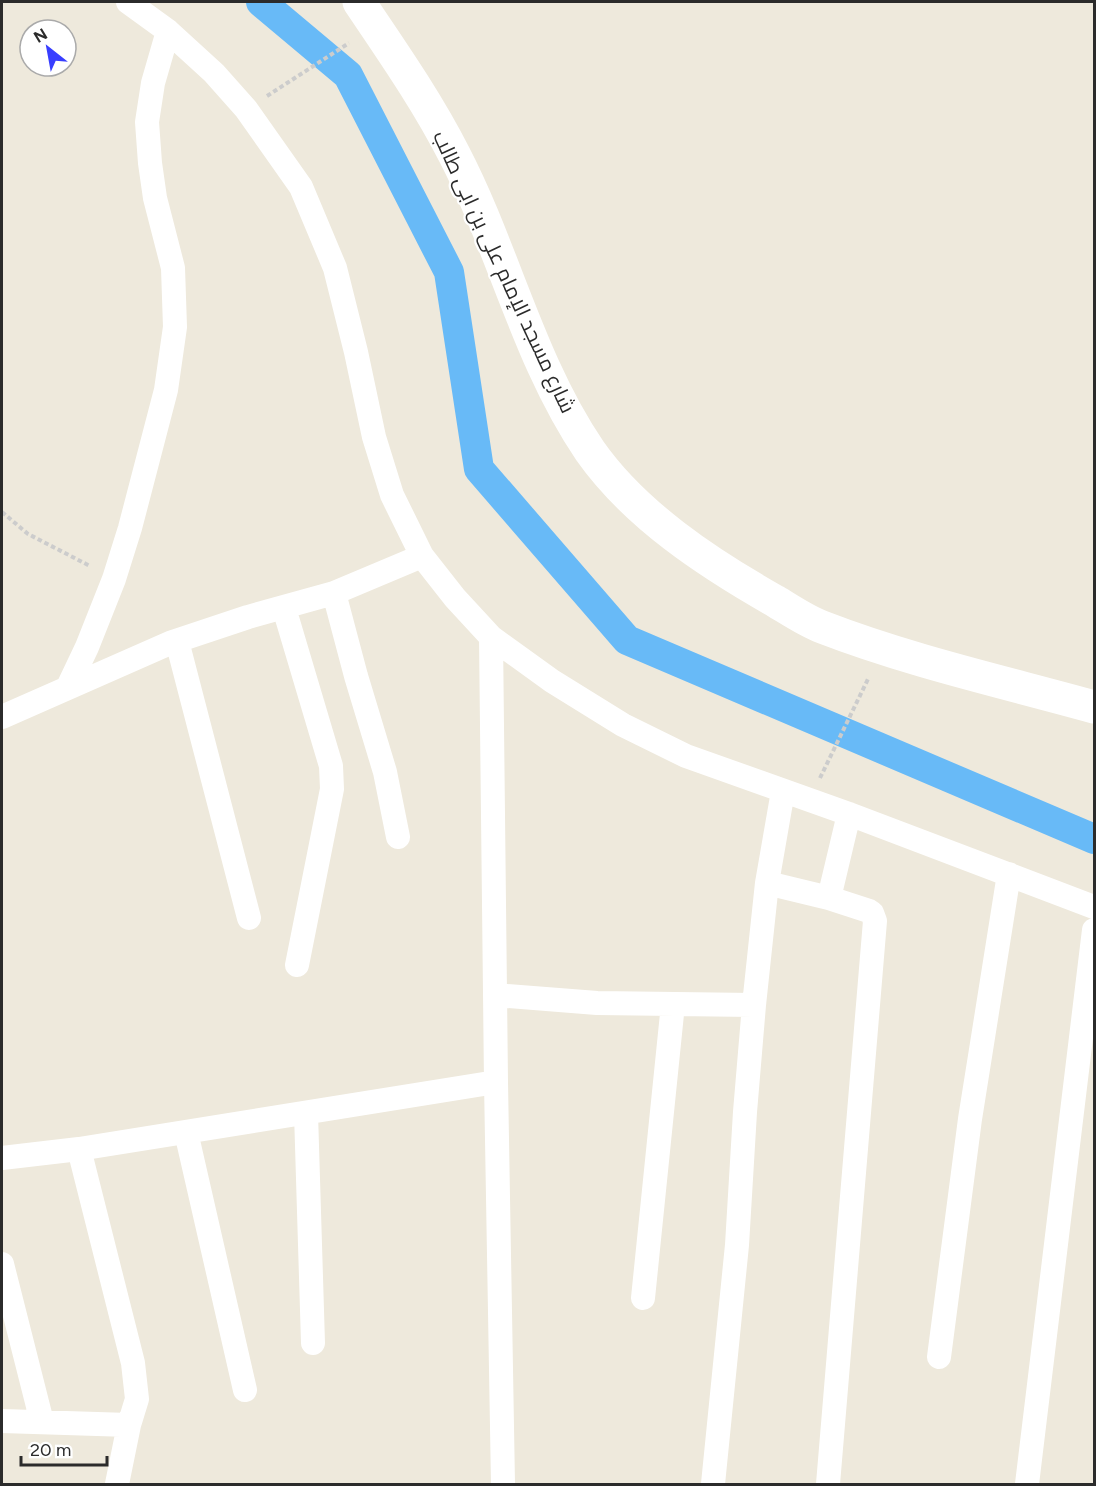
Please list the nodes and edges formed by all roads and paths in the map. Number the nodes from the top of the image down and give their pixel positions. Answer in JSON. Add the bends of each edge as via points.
{"nodes":[{"id":1,"x":128,"y":2,"type":"edge"},
{"id":2,"x":367,"y":14,"type":"edge"},
{"id":3,"x":168,"y":30,"type":"junction"},
{"id":4,"x":246,"y":109,"type":"junction"},
{"id":5,"x":2,"y":512,"type":"edge"},
{"id":6,"x":422,"y":556,"type":"junction"},
{"id":7,"x":114,"y":579,"type":"junction"},
{"id":8,"x":334,"y":593,"type":"junction"},
{"id":9,"x":284,"y":608,"type":"junction"},
{"id":10,"x":491,"y":636,"type":"junction"},
{"id":11,"x":177,"y":641,"type":"junction"},
{"id":12,"x":883,"y":648,"type":"junction"},
{"id":13,"x":68,"y":687,"type":"junction"},
{"id":14,"x":1095,"y":707,"type":"edge"},
{"id":15,"x":2,"y":717,"type":"edge"},
{"id":16,"x":783,"y":791,"type":"junction"},
{"id":17,"x":810,"y":800,"type":"junction"},
{"id":18,"x":849,"y":814,"type":"junction"},
{"id":19,"x":398,"y":837,"type":"dead end"},
{"id":20,"x":1009,"y":874,"type":"junction"},
{"id":21,"x":767,"y":883,"type":"junction"},
{"id":22,"x":830,"y":898,"type":"junction"},
{"id":23,"x":1095,"y":907,"type":"edge"},
{"id":24,"x":249,"y":918,"type":"dead end"},
{"id":25,"x":1095,"y":930,"type":"edge"},
{"id":26,"x":297,"y":965,"type":"dead end"},
{"id":27,"x":495,"y":995,"type":"junction"},
{"id":28,"x":673,"y":1004,"type":"junction"},
{"id":29,"x":753,"y":1005,"type":"junction"},
{"id":30,"x":496,"y":1082,"type":"junction"},
{"id":31,"x":306,"y":1113,"type":"junction"},
{"id":32,"x":186,"y":1132,"type":"junction"},
{"id":33,"x":79,"y":1149,"type":"junction"},
{"id":34,"x":2,"y":1158,"type":"edge"},
{"id":35,"x":2,"y":1264,"type":"edge"},
{"id":36,"x":643,"y":1298,"type":"dead end"},
{"id":37,"x":314,"y":1342,"type":"dead end"},
{"id":38,"x":939,"y":1357,"type":"dead end"},
{"id":39,"x":244,"y":1390,"type":"dead end"},
{"id":40,"x":2,"y":1421,"type":"edge"},
{"id":41,"x":42,"y":1422,"type":"junction"},
{"id":42,"x":129,"y":1425,"type":"junction"},
{"id":43,"x":117,"y":1485,"type":"edge"},
{"id":44,"x":503,"y":1485,"type":"edge"},
{"id":45,"x":713,"y":1485,"type":"edge"},
{"id":46,"x":828,"y":1485,"type":"edge"},
{"id":47,"x":1027,"y":1485,"type":"edge"}],
"edges":[{"from":1,"to":3,"type":"street"},
{"from":2,"to":4,"type":"path"},
{"from":2,"to":12,"type":"street","name":"شارع مسجد الإمام على بن ابى طالب","via":[[454,154],[533,343],[591,452],[630,497],[688,547],[819,626]]},
{"from":3,"to":4,"type":"street"},
{"from":3,"to":7,"type":"street","via":[[147,122],[155,198],[173,268],[175,327],[166,390]]},
{"from":4,"to":6,"type":"street","via":[[301,187],[335,268],[374,437],[392,495]]},
{"from":5,"to":7,"type":"path","via":[[28,534]]},
{"from":6,"to":8,"type":"street"},
{"from":6,"to":10,"type":"street"},
{"from":7,"to":13,"type":"street"},
{"from":8,"to":9,"type":"street"},
{"from":8,"to":19,"type":"street","via":[[385,772]]},
{"from":9,"to":11,"type":"street"},
{"from":9,"to":26,"type":"street","via":[[331,766],[332,789]]},
{"from":10,"to":16,"type":"street","via":[[552,681],[623,725],[686,756]]},
{"from":10,"to":27,"type":"street"},
{"from":11,"to":13,"type":"street"},
{"from":11,"to":24,"type":"street"},
{"from":12,"to":14,"type":"street","name":"شارع مسجد الإمام على بن ابى طالب"},
{"from":12,"to":17,"type":"path"},
{"from":13,"to":15,"type":"street"},
{"from":16,"to":17,"type":"street"},
{"from":16,"to":21,"type":"street"},
{"from":17,"to":18,"type":"street"},
{"from":18,"to":20,"type":"street"},
{"from":18,"to":22,"type":"street"},
{"from":20,"to":23,"type":"street"},
{"from":20,"to":38,"type":"street","via":[[970,1119]]},
{"from":21,"to":22,"type":"street"},
{"from":21,"to":29,"type":"street"},
{"from":22,"to":46,"type":"street","via":[[869,911],[874,921]]},
{"from":25,"to":47,"type":"street"},
{"from":27,"to":28,"type":"street"},
{"from":27,"to":30,"type":"street"},
{"from":28,"to":29,"type":"street"},
{"from":28,"to":36,"type":"street"},
{"from":29,"to":45,"type":"street","via":[[737,1245]]},
{"from":30,"to":31,"type":"street"},
{"from":30,"to":44,"type":"street"},
{"from":31,"to":32,"type":"street"},
{"from":31,"to":37,"type":"street"},
{"from":32,"to":33,"type":"street"},
{"from":32,"to":39,"type":"street"},
{"from":33,"to":34,"type":"street"},
{"from":33,"to":42,"type":"street","via":[[133,1363],[137,1399]]},
{"from":35,"to":41,"type":"street"},
{"from":40,"to":41,"type":"street"},
{"from":41,"to":42,"type":"street"},
{"from":42,"to":43,"type":"street"}]}
